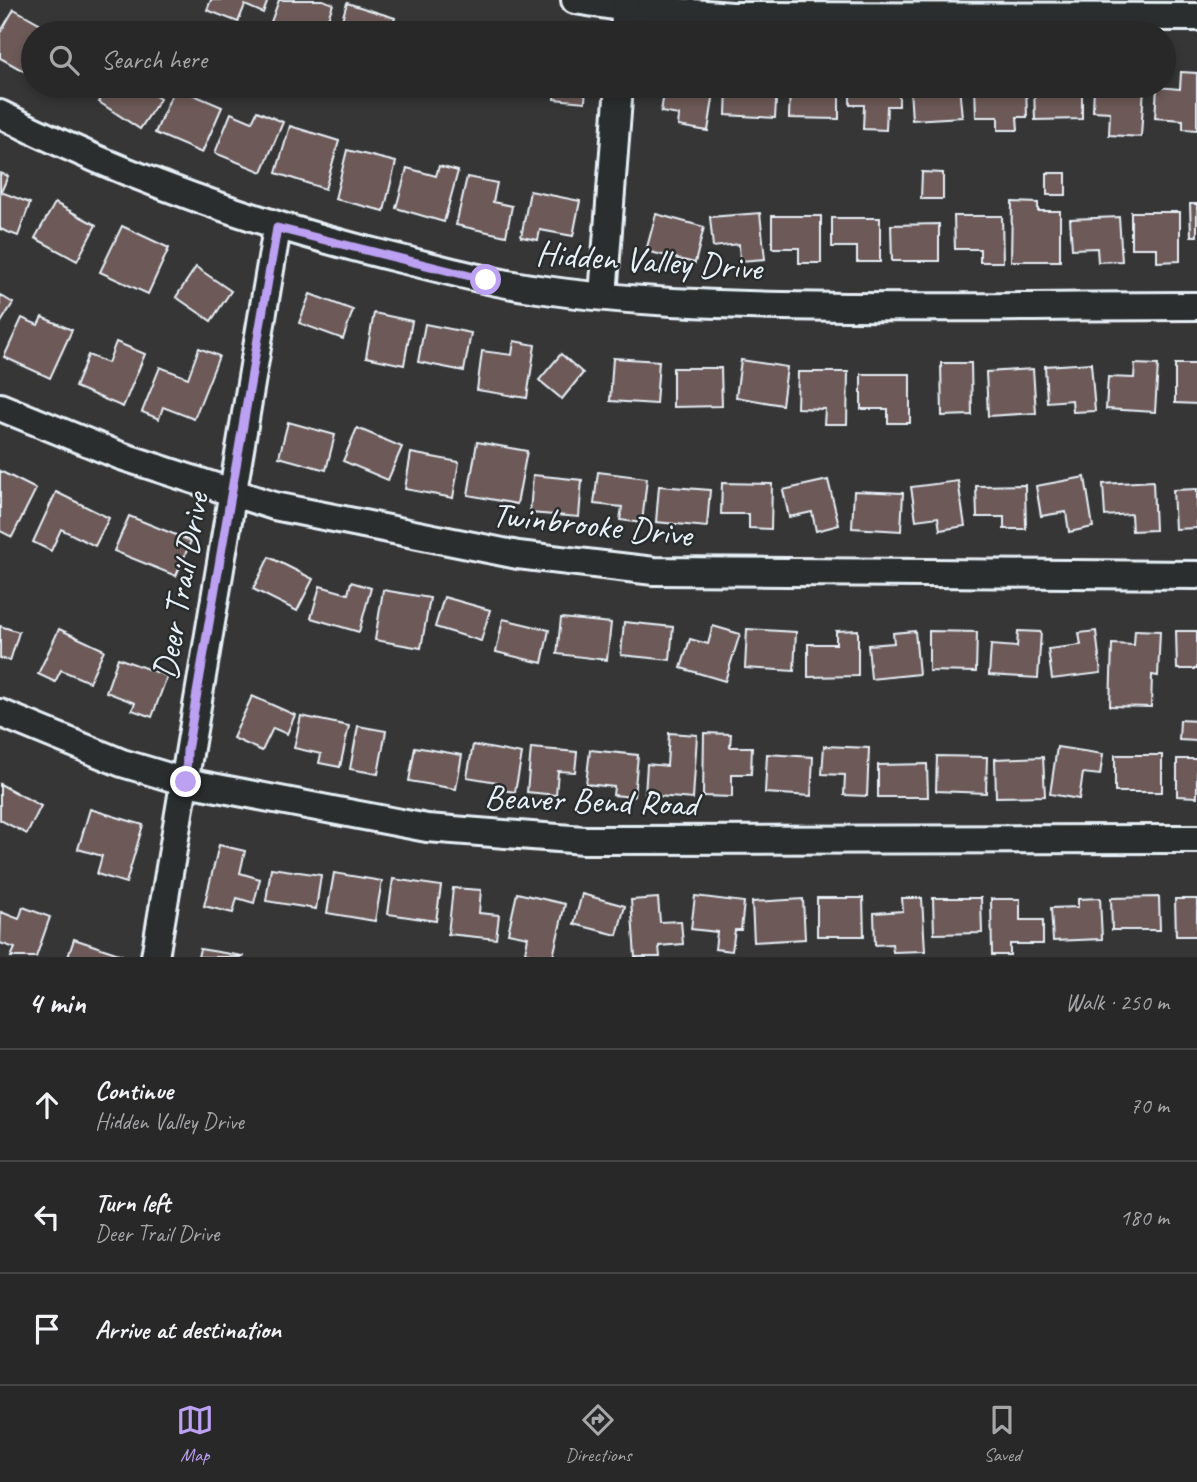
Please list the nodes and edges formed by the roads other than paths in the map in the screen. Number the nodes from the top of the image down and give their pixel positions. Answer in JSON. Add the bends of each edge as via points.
{"nodes":[{"id":1,"x":575,"y":0,"type":"edge"},
{"id":2,"x":625,"y":14,"type":"edge"},
{"id":3,"x":1197,"y":17,"type":"edge"},
{"id":4,"x":619,"y":98,"type":"edge"},
{"id":5,"x":0,"y":114,"type":"edge"},
{"id":6,"x":277,"y":228,"type":"junction"},
{"id":7,"x":603,"y":296,"type":"junction"},
{"id":8,"x":1197,"y":306,"type":"edge"},
{"id":9,"x":0,"y":407,"type":"edge"},
{"id":10,"x":232,"y":494,"type":"junction"},
{"id":11,"x":1197,"y":575,"type":"edge"},
{"id":12,"x":0,"y":713,"type":"edge"},
{"id":13,"x":186,"y":782,"type":"junction"},
{"id":14,"x":1197,"y":839,"type":"edge"},
{"id":15,"x":155,"y":957,"type":"edge"}],
"edges":[{"from":1,"to":2,"type":"street"},
{"from":2,"to":3,"type":"street"},
{"from":4,"to":7,"type":"street"},
{"from":5,"to":6,"type":"street","name":"Hidden Valley Drive","via":[[142,178]]},
{"from":6,"to":7,"type":"street","name":"Hidden Valley Drive","via":[[486,280]]},
{"from":6,"to":10,"type":"street","name":"Deer Trail Drive"},
{"from":7,"to":8,"type":"street","name":"Hidden Valley Drive","via":[[843,307]]},
{"from":9,"to":10,"type":"street","name":"Twinbrooke Drive"},
{"from":10,"to":11,"type":"street","name":"Twinbrooke Drive","via":[[505,552],[654,571]]},
{"from":10,"to":13,"type":"street","name":"Deer Trail Drive","via":[[187,751]]},
{"from":12,"to":13,"type":"street","name":"Beaver Bend Road","via":[[122,764]]},
{"from":13,"to":14,"type":"street","name":"Beaver Bend Road","via":[[428,828],[584,840]]},
{"from":13,"to":15,"type":"street","name":"Deer Trail Drive"}]}
